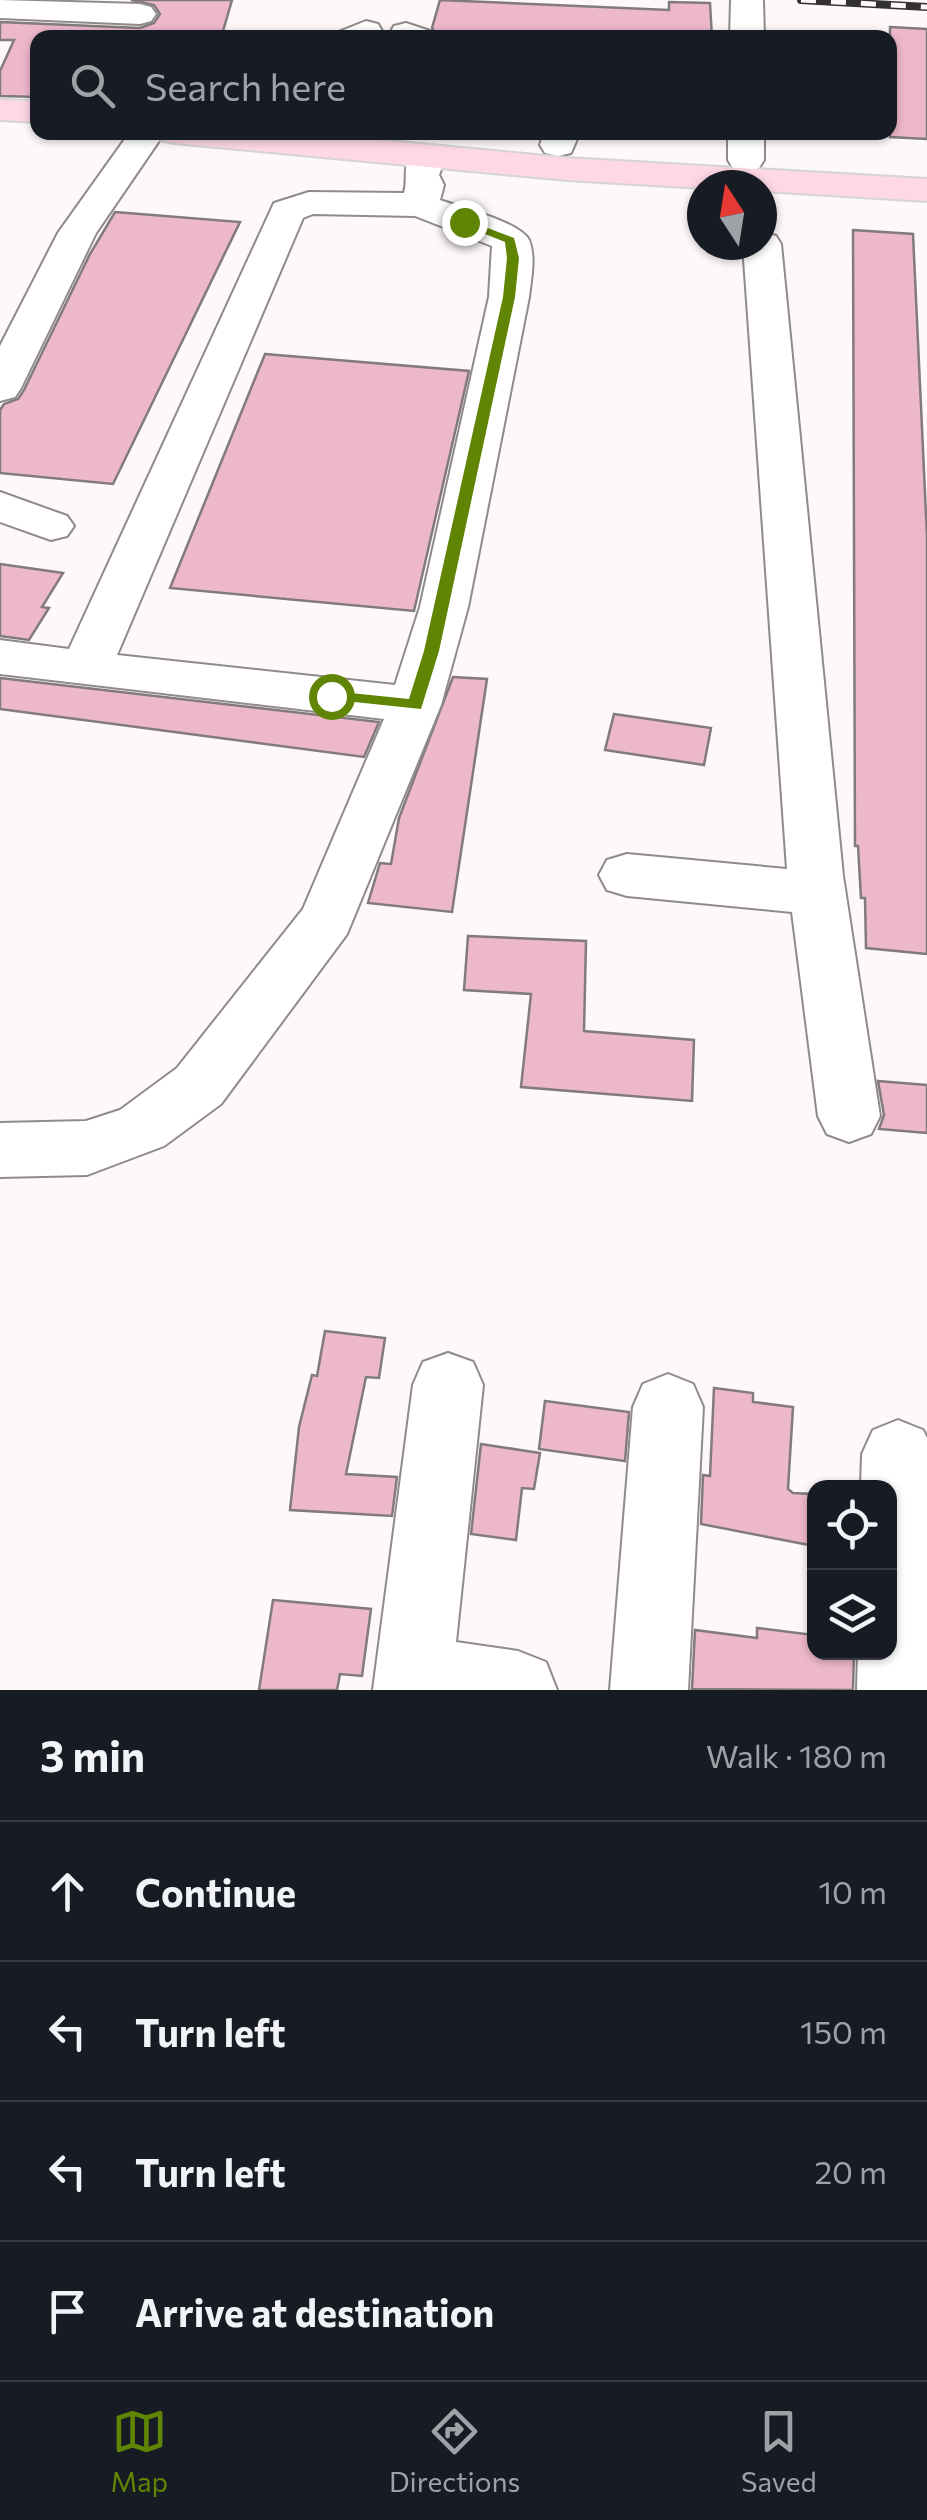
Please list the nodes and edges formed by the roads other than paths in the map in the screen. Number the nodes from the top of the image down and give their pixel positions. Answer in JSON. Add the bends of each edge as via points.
{"nodes":[{"id":1,"x":747,"y":0,"type":"edge"},
{"id":2,"x":0,"y":8,"type":"edge"},
{"id":3,"x":140,"y":14,"type":"dead end"},
{"id":4,"x":747,"y":30,"type":"edge"},
{"id":5,"x":0,"y":110,"type":"edge"},
{"id":6,"x":30,"y":112,"type":"edge"},
{"id":7,"x":149,"y":140,"type":"edge"},
{"id":8,"x":189,"y":140,"type":"edge"},
{"id":9,"x":555,"y":140,"type":"edge"},
{"id":10,"x":568,"y":140,"type":"edge"},
{"id":11,"x":753,"y":164,"type":"edge"},
{"id":12,"x":427,"y":166,"type":"edge"},
{"id":13,"x":927,"y":170,"type":"edge"},
{"id":14,"x":927,"y":190,"type":"edge"},
{"id":15,"x":763,"y":260,"type":"edge"},
{"id":16,"x":0,"y":388,"type":"edge"},
{"id":17,"x":0,"y":506,"type":"edge"},
{"id":18,"x":51,"y":526,"type":"dead end"},
{"id":19,"x":0,"y":657,"type":"edge"},
{"id":20,"x":86,"y":668,"type":"junction"},
{"id":21,"x":415,"y":705,"type":"junction"},
{"id":22,"x":626,"y":876,"type":"dead end"},
{"id":23,"x":817,"y":893,"type":"junction"},
{"id":24,"x":849,"y":1116,"type":"dead end"},
{"id":25,"x":0,"y":1150,"type":"edge"},
{"id":26,"x":448,"y":1385,"type":"dead end"},
{"id":27,"x":668,"y":1407,"type":"dead end"},
{"id":28,"x":898,"y":1454,"type":"dead end"},
{"id":29,"x":413,"y":1683,"type":"edge"},
{"id":30,"x":518,"y":1690,"type":"edge"},
{"id":31,"x":649,"y":1690,"type":"edge"},
{"id":32,"x":896,"y":1690,"type":"edge"}],
"edges":[{"from":1,"to":4,"type":"street"},
{"from":2,"to":3,"type":"street"},
{"from":5,"to":6,"type":"main road"},
{"from":7,"to":16,"type":"street","via":[[77,234]]},
{"from":8,"to":12,"type":"main road"},
{"from":9,"to":12,"type":"main road"},
{"from":10,"to":11,"type":"main road"},
{"from":11,"to":12,"type":"main road"},
{"from":11,"to":13,"type":"main road"},
{"from":11,"to":14,"type":"main road"},
{"from":12,"to":20,"type":"street","via":[[287,211]]},
{"from":12,"to":21,"type":"street","via":[[510,240],[513,258],[444,607]]},
{"from":15,"to":23,"type":"street"},
{"from":17,"to":18,"type":"street"},
{"from":19,"to":20,"type":"street"},
{"from":20,"to":21,"type":"street"},
{"from":21,"to":25,"type":"street","via":[[328,919],[199,1086],[142,1128],[87,1148]]},
{"from":22,"to":23,"type":"street"},
{"from":23,"to":24,"type":"street"},
{"from":26,"to":29,"type":"street"},
{"from":27,"to":31,"type":"street"},
{"from":28,"to":32,"type":"street"},
{"from":29,"to":30,"type":"street"}]}
